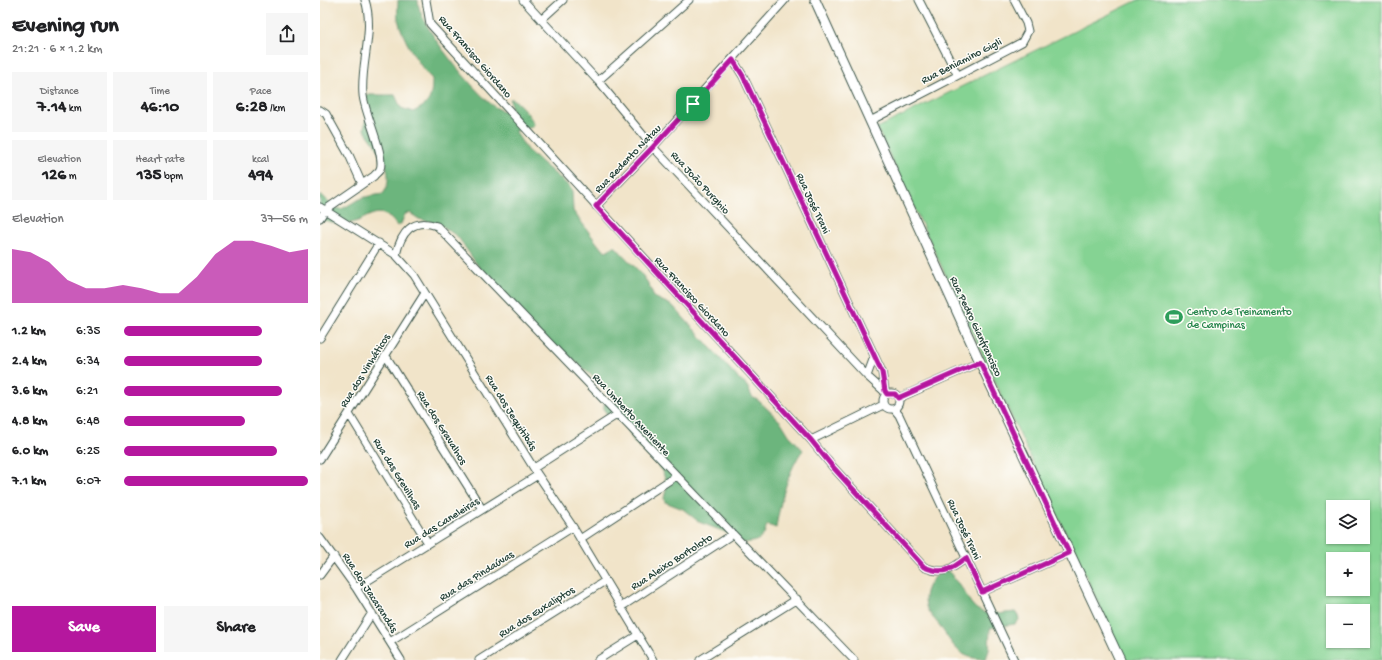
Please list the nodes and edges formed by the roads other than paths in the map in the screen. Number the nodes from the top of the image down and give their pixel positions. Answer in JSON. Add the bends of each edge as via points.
{"nodes":[{"id":1,"x":365,"y":0,"type":"edge"},
{"id":2,"x":426,"y":0,"type":"edge"},
{"id":3,"x":523,"y":0,"type":"edge"},
{"id":4,"x":562,"y":0,"type":"edge"},
{"id":5,"x":689,"y":0,"type":"edge"},
{"id":6,"x":785,"y":0,"type":"edge"},
{"id":7,"x":815,"y":0,"type":"edge"},
{"id":8,"x":919,"y":0,"type":"edge"},
{"id":9,"x":1014,"y":0,"type":"edge"},
{"id":10,"x":541,"y":20,"type":"junction"},
{"id":11,"x":733,"y":60,"type":"junction"},
{"id":12,"x":957,"y":74,"type":"junction"},
{"id":13,"x":598,"y":81,"type":"junction"},
{"id":14,"x":320,"y":110,"type":"edge"},
{"id":15,"x":870,"y":121,"type":"junction"},
{"id":16,"x":653,"y":147,"type":"junction"},
{"id":17,"x":362,"y":184,"type":"junction"},
{"id":18,"x":596,"y":206,"type":"junction"},
{"id":19,"x":322,"y":208,"type":"edge"},
{"id":20,"x":320,"y":218,"type":"edge"},
{"id":21,"x":379,"y":244,"type":"junction"},
{"id":22,"x":396,"y":255,"type":"junction"},
{"id":23,"x":425,"y":293,"type":"junction"},
{"id":24,"x":320,"y":338,"type":"edge"},
{"id":25,"x":386,"y":356,"type":"junction"},
{"id":26,"x":874,"y":357,"type":"junction"},
{"id":27,"x":980,"y":362,"type":"junction"},
{"id":28,"x":867,"y":376,"type":"junction"},
{"id":29,"x":884,"y":397,"type":"junction"},
{"id":30,"x":898,"y":398,"type":"junction"},
{"id":31,"x":894,"y":409,"type":"junction"},
{"id":32,"x":349,"y":414,"type":"junction"},
{"id":33,"x":618,"y":414,"type":"junction"},
{"id":34,"x":811,"y":440,"type":"junction"},
{"id":35,"x":320,"y":459,"type":"edge"},
{"id":36,"x":536,"y":472,"type":"junction"},
{"id":37,"x":676,"y":476,"type":"junction"},
{"id":38,"x":482,"y":509,"type":"junction"},
{"id":39,"x":573,"y":527,"type":"junction"},
{"id":40,"x":733,"y":534,"type":"junction"},
{"id":41,"x":320,"y":538,"type":"edge"},
{"id":42,"x":580,"y":538,"type":"junction"},
{"id":43,"x":428,"y":543,"type":"junction"},
{"id":44,"x":1069,"y":553,"type":"junction"},
{"id":45,"x":334,"y":556,"type":"junction"},
{"id":46,"x":966,"y":558,"type":"junction"},
{"id":47,"x":320,"y":575,"type":"edge"},
{"id":48,"x":605,"y":581,"type":"junction"},
{"id":49,"x":356,"y":588,"type":"junction"},
{"id":50,"x":982,"y":592,"type":"junction"},
{"id":51,"x":797,"y":599,"type":"junction"},
{"id":52,"x":621,"y":607,"type":"junction"},
{"id":53,"x":372,"y":613,"type":"junction"},
{"id":54,"x":638,"y":634,"type":"junction"},
{"id":55,"x":390,"y":642,"type":"junction"},
{"id":56,"x":342,"y":660,"type":"edge"},
{"id":57,"x":401,"y":660,"type":"edge"},
{"id":58,"x":479,"y":660,"type":"edge"},
{"id":59,"x":598,"y":660,"type":"edge"},
{"id":60,"x":653,"y":660,"type":"edge"},
{"id":61,"x":700,"y":660,"type":"edge"},
{"id":62,"x":854,"y":660,"type":"edge"},
{"id":63,"x":1014,"y":660,"type":"edge"},
{"id":64,"x":1120,"y":660,"type":"edge"}],
"edges":[{"from":1,"to":17,"type":"street","via":[[368,44],[363,96],[381,163],[380,170]]},
{"from":2,"to":18,"type":"street","name":"Rua Francisco Giordano","via":[[430,24]]},
{"from":3,"to":10,"type":"street","name":"Rua João Purghio"},
{"from":4,"to":10,"type":"street"},
{"from":5,"to":13,"type":"street"},
{"from":6,"to":11,"type":"street","name":"Rua Redento Natau"},
{"from":7,"to":15,"type":"street","name":"Rua Pedro Gianfrancisco"},
{"from":8,"to":12,"type":"street"},
{"from":9,"to":12,"type":"street","name":"Rua Beniamino Gigli","via":[[1028,31],[1022,42]]},
{"from":10,"to":13,"type":"street","name":"Rua João Purghio"},
{"from":11,"to":16,"type":"street","name":"Rua Redento Natau"},
{"from":11,"to":26,"type":"street","name":"Rua José Trani","via":[[743,76]]},
{"from":12,"to":15,"type":"street","name":"Rua Beniamino Gigli"},
{"from":13,"to":16,"type":"street","name":"Rua João Purghio"},
{"from":14,"to":17,"type":"street","via":[[326,114]]},
{"from":15,"to":27,"type":"street","name":"Rua Pedro Gianfrancisco"},
{"from":16,"to":18,"type":"street","name":"Rua Redento Natau"},
{"from":16,"to":28,"type":"street","name":"Rua João Purghio"},
{"from":17,"to":19,"type":"street"},
{"from":18,"to":34,"type":"street","name":"Rua Francisco Giordano"},
{"from":19,"to":20,"type":"street"},
{"from":19,"to":21,"type":"street","name":"Rua dos Jequitibás"},
{"from":21,"to":22,"type":"street","name":"Rua dos Jequitibás"},
{"from":21,"to":24,"type":"street"},
{"from":22,"to":23,"type":"street","name":"Rua dos Jequitibás","via":[[407,266]]},
{"from":22,"to":33,"type":"street","name":"Rua Umberto Aveniente","via":[[399,242],[408,229],[428,222],[437,226]]},
{"from":23,"to":25,"type":"street","name":"Rua dos Vinháticos"},
{"from":23,"to":36,"type":"street","name":"Rua dos Jequitibás"},
{"from":25,"to":32,"type":"street","name":"Rua dos Vinháticos"},
{"from":25,"to":38,"type":"street","name":"Rua dos Gravalhos"},
{"from":26,"to":28,"type":"street"},
{"from":26,"to":29,"type":"street","name":"Rua José Trani","via":[[883,376]]},
{"from":27,"to":30,"type":"street"},
{"from":27,"to":44,"type":"street","name":"Rua Pedro Gianfrancisco"},
{"from":28,"to":29,"type":"street","name":"Rua João Purghio"},
{"from":29,"to":30,"type":"street","via":[[895,394]]},
{"from":29,"to":31,"type":"street","via":[[887,409]]},
{"from":29,"to":34,"type":"street"},
{"from":30,"to":31,"type":"street","via":[[898,406]]},
{"from":31,"to":46,"type":"street","name":"Rua José Trani"},
{"from":32,"to":35,"type":"street","name":"Rua dos Vinháticos"},
{"from":32,"to":43,"type":"street","name":"Rua das Grevilhas"},
{"from":33,"to":36,"type":"street","name":"Rua das Caneleiras"},
{"from":33,"to":37,"type":"street","name":"Rua Umberto Aveniente"},
{"from":34,"to":46,"type":"street","name":"Rua Francisco Giordano","via":[[924,567],[935,572],[949,570]]},
{"from":36,"to":38,"type":"street","name":"Rua das Caneleiras"},
{"from":36,"to":39,"type":"street","name":"Rua dos Jequitibás"},
{"from":37,"to":40,"type":"street","name":"Rua Umberto Aveniente"},
{"from":37,"to":42,"type":"street"},
{"from":38,"to":43,"type":"street","name":"Rua das Caneleiras"},
{"from":39,"to":42,"type":"street","name":"Rua dos Jequitibás"},
{"from":39,"to":55,"type":"street","name":"Rua das Pindaúvas"},
{"from":40,"to":51,"type":"street","name":"Rua Umberto Aveniente"},
{"from":40,"to":52,"type":"street","name":"Rua Aleixo Bortoloto"},
{"from":41,"to":45,"type":"street","name":"Rua dos Jacarandás"},
{"from":42,"to":48,"type":"street","name":"Rua dos Jequitibás"},
{"from":43,"to":49,"type":"street","name":"Rua das Caneleiras"},
{"from":44,"to":50,"type":"street"},
{"from":44,"to":64,"type":"street","name":"Rua Pedro Gianfrancisco"},
{"from":45,"to":47,"type":"street"},
{"from":45,"to":49,"type":"street","name":"Rua dos Jacarandás"},
{"from":46,"to":50,"type":"street","name":"Rua José Trani"},
{"from":48,"to":52,"type":"street","name":"Rua dos Jequitibás"},
{"from":48,"to":58,"type":"street","name":"Rua dos Euxaliptos"},
{"from":49,"to":53,"type":"street","name":"Rua dos Jacarandás"},
{"from":50,"to":63,"type":"street","name":"Rua José Trani"},
{"from":51,"to":61,"type":"street"},
{"from":51,"to":62,"type":"street","name":"Rua Umberto Aveniente"},
{"from":52,"to":54,"type":"street","name":"Rua dos Jequitibás"},
{"from":53,"to":55,"type":"street","name":"Rua dos Jacarandás"},
{"from":53,"to":56,"type":"street"},
{"from":54,"to":59,"type":"street"},
{"from":54,"to":60,"type":"street","name":"Rua dos Jequitibás"},
{"from":55,"to":57,"type":"street","name":"Rua dos Jacarandás"}]}
